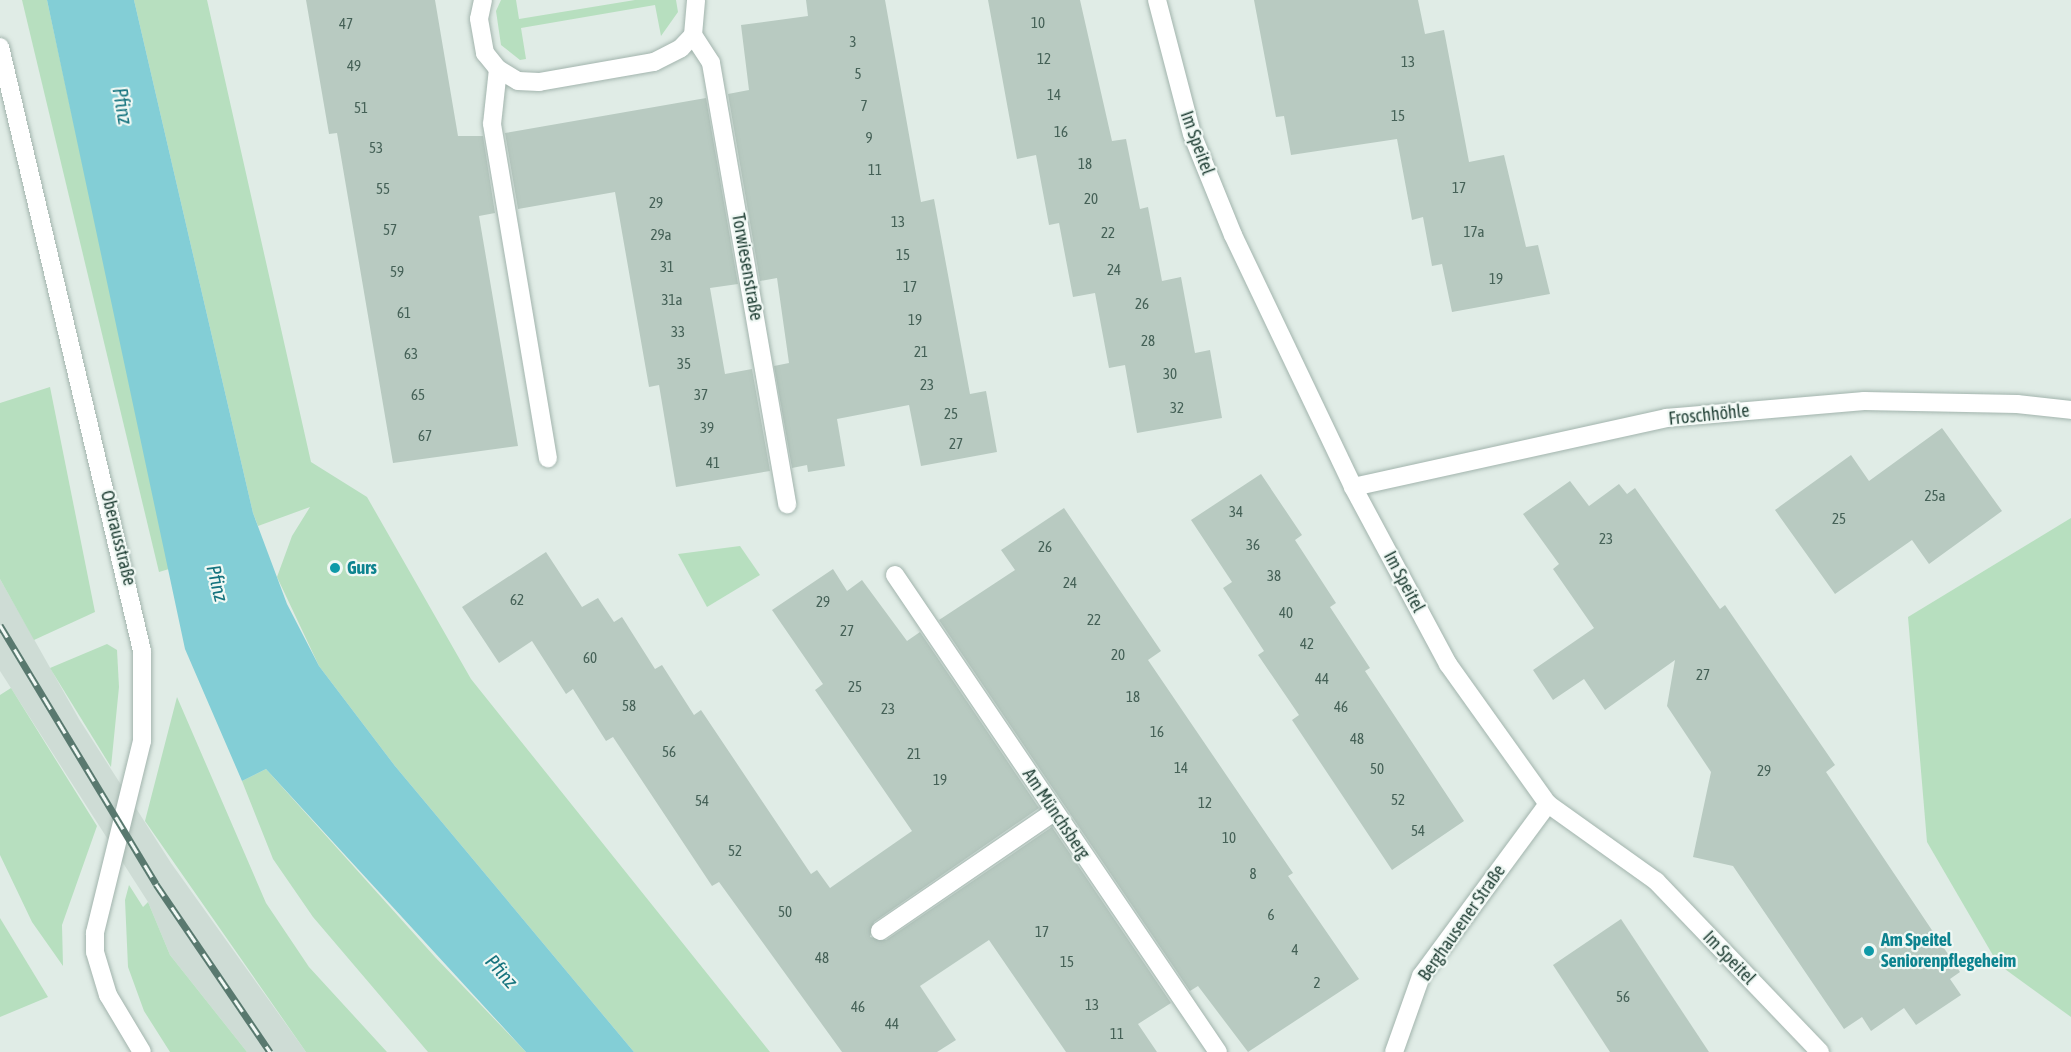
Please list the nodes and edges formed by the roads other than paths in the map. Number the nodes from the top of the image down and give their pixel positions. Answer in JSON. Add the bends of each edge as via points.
{"nodes":[{"id":1,"x":483,"y":0,"type":"edge"},
{"id":2,"x":696,"y":0,"type":"edge"},
{"id":3,"x":1157,"y":0,"type":"edge"},
{"id":4,"x":693,"y":35,"type":"junction"},
{"id":5,"x":0,"y":46,"type":"edge"},
{"id":6,"x":498,"y":69,"type":"junction"},
{"id":7,"x":2071,"y":410,"type":"edge"},
{"id":8,"x":548,"y":458,"type":"dead end"},
{"id":9,"x":1353,"y":487,"type":"junction"},
{"id":10,"x":787,"y":505,"type":"dead end"},
{"id":11,"x":895,"y":575,"type":"dead end"},
{"id":12,"x":1548,"y":804,"type":"junction"},
{"id":13,"x":1054,"y":812,"type":"junction"},
{"id":14,"x":880,"y":931,"type":"dead end"},
{"id":15,"x":142,"y":1052,"type":"edge"},
{"id":16,"x":1218,"y":1052,"type":"edge"},
{"id":17,"x":1394,"y":1052,"type":"edge"},
{"id":18,"x":1820,"y":1052,"type":"edge"}],
"edges":[{"from":1,"to":6,"type":"street","via":[[479,19],[485,53]]},
{"from":2,"to":4,"type":"street"},
{"from":3,"to":9,"type":"street","name":"Im Speitel","via":[[1196,144],[1233,235]]},
{"from":4,"to":6,"type":"street","via":[[681,48],[654,62],[539,82],[518,81]]},
{"from":4,"to":10,"type":"street","name":"Torwiesenstraße","via":[[711,63]]},
{"from":5,"to":15,"type":"street","name":"Oberausstraße","via":[[142,651],[142,741],[95,933],[100,973],[125,1029]]},
{"from":6,"to":8,"type":"street","via":[[492,124]]},
{"from":7,"to":9,"type":"street","name":"Froschhöhle","via":[[2017,404],[1864,401],[1666,418]]},
{"from":9,"to":12,"type":"street","name":"Im Speitel","via":[[1448,664]]},
{"from":11,"to":13,"type":"street","name":"Am Münchsberg"},
{"from":12,"to":17,"type":"street","name":"Berghausener Straße","via":[[1421,976]]},
{"from":12,"to":18,"type":"street","name":"Im Speitel","via":[[1656,881]]},
{"from":13,"to":14,"type":"street"},
{"from":13,"to":16,"type":"street","name":"Am Münchsberg"}]}
